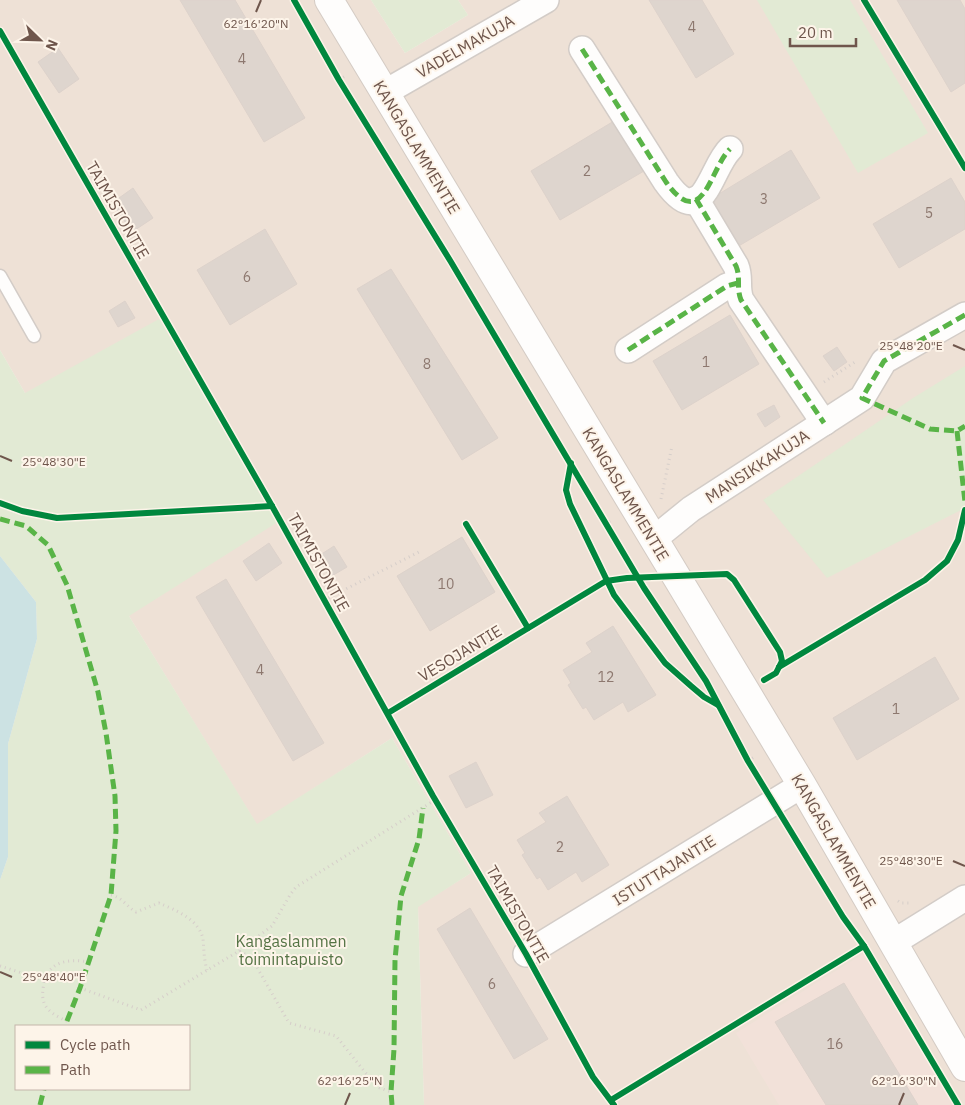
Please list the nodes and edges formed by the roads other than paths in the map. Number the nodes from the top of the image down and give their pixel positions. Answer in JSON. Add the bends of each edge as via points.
{"nodes":[{"id":1,"x":329,"y":0,"type":"edge"},
{"id":2,"x":546,"y":0,"type":"edge"},
{"id":3,"x":582,"y":49,"type":"dead end"},
{"id":4,"x":384,"y":92,"type":"junction"},
{"id":5,"x":730,"y":149,"type":"dead end"},
{"id":6,"x":696,"y":199,"type":"junction"},
{"id":7,"x":0,"y":276,"type":"edge"},
{"id":8,"x":738,"y":283,"type":"junction"},
{"id":9,"x":965,"y":315,"type":"edge"},
{"id":10,"x":34,"y":336,"type":"dead end"},
{"id":11,"x":628,"y":350,"type":"dead end"},
{"id":12,"x":824,"y":423,"type":"junction"},
{"id":13,"x":654,"y":539,"type":"junction"},
{"id":14,"x":802,"y":785,"type":"junction"},
{"id":15,"x":965,"y":898,"type":"edge"},
{"id":16,"x":894,"y":942,"type":"junction"},
{"id":17,"x":526,"y":954,"type":"dead end"},
{"id":18,"x":965,"y":1067,"type":"edge"}],
"edges":[{"from":1,"to":4,"type":"street","name":"KANGASLAMMENTIE"},
{"from":2,"to":4,"type":"street","name":"VADELMAKUJA"},
{"from":3,"to":6,"type":"street","via":[[674,193],[682,199]]},
{"from":4,"to":13,"type":"street","name":"KANGASLAMMENTIE"},
{"from":5,"to":6,"type":"street","via":[[723,155],[705,194]]},
{"from":6,"to":8,"type":"street","via":[[736,266]]},
{"from":7,"to":10,"type":"lane"},
{"from":8,"to":11,"type":"street","via":[[728,286]]},
{"from":8,"to":12,"type":"street","via":[[741,300]]},
{"from":9,"to":12,"type":"street","name":"MANSIKKAKUJA","via":[[884,361],[862,398]]},
{"from":12,"to":13,"type":"street","name":"MANSIKKAKUJA","via":[[691,509]]},
{"from":13,"to":14,"type":"street","name":"KANGASLAMMENTIE"},
{"from":14,"to":16,"type":"street","name":"KANGASLAMMENTIE"},
{"from":14,"to":17,"type":"street","name":"ISTUTTAJANTIE"},
{"from":15,"to":16,"type":"street"},
{"from":16,"to":18,"type":"street","name":"KANGASLAMMENTIE"}]}
